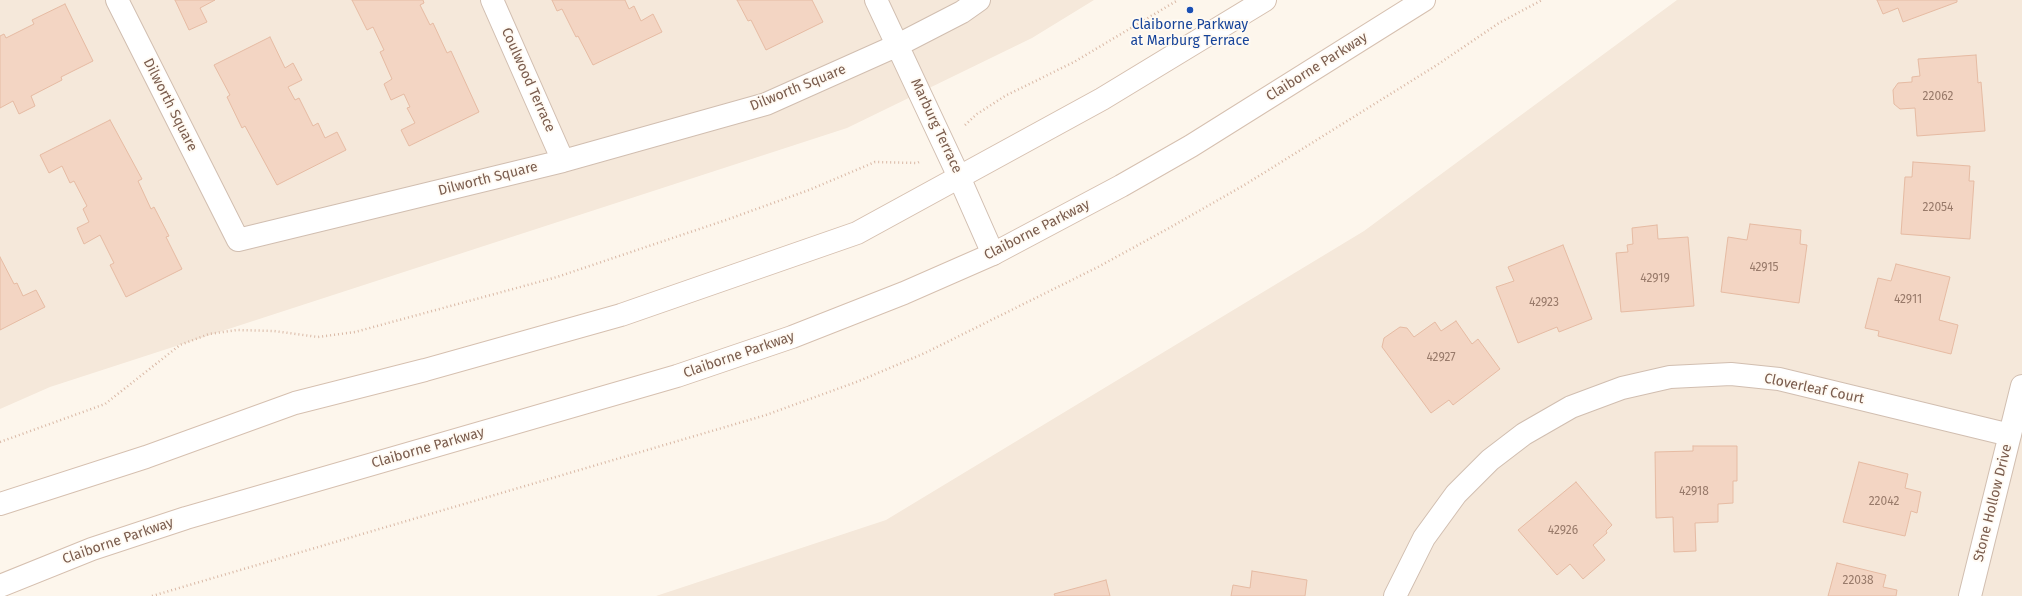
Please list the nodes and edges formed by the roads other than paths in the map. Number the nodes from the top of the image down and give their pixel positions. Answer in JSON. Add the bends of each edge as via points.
{"nodes":[{"id":1,"x":117,"y":0,"type":"edge"},
{"id":2,"x":492,"y":0,"type":"edge"},
{"id":3,"x":876,"y":0,"type":"edge"},
{"id":4,"x":979,"y":0,"type":"edge"},
{"id":5,"x":1265,"y":0,"type":"edge"},
{"id":6,"x":1424,"y":0,"type":"edge"},
{"id":7,"x":898,"y":45,"type":"junction"},
{"id":8,"x":563,"y":161,"type":"junction"},
{"id":9,"x":959,"y":177,"type":"junction"},
{"id":10,"x":993,"y":254,"type":"junction"},
{"id":11,"x":2022,"y":386,"type":"edge"},
{"id":12,"x":2010,"y":435,"type":"junction"},
{"id":13,"x":0,"y":504,"type":"edge"},
{"id":14,"x":0,"y":586,"type":"edge"},
{"id":15,"x":1395,"y":596,"type":"edge"},
{"id":16,"x":1970,"y":596,"type":"edge"}],
"edges":[{"from":1,"to":8,"type":"main road","name":"Dilworth Square","via":[[238,240]]},
{"from":2,"to":8,"type":"main road","name":"Coulwood Terrace"},
{"from":3,"to":7,"type":"main road","name":"Marburg Terrace"},
{"from":4,"to":7,"type":"main road","name":"Dilworth Square","via":[[962,12]]},
{"from":5,"to":9,"type":"main road","via":[[1102,99]]},
{"from":6,"to":10,"type":"main road","name":"Claiborne Parkway","via":[[1191,146],[1122,186]]},
{"from":7,"to":8,"type":"main road","name":"Dilworth Square","via":[[766,104]]},
{"from":7,"to":9,"type":"main road","name":"Marburg Terrace"},
{"from":9,"to":10,"type":"main road","name":"Marburg Terrace"},
{"from":9,"to":13,"type":"main road","via":[[856,233],[621,315],[425,370],[295,403],[146,457]]},
{"from":10,"to":14,"type":"main road","name":"Claiborne Parkway","via":[[904,293],[792,337],[706,366],[186,518],[92,549]]},
{"from":11,"to":12,"type":"main road","name":"Stone Hollow Drive"},
{"from":12,"to":15,"type":"main road","name":"Cloverleaf Court","via":[[1779,379],[1731,374],[1670,377],[1622,388],[1572,407],[1524,434],[1490,460],[1456,494],[1424,538]]},
{"from":12,"to":16,"type":"main road","name":"Stone Hollow Drive"}]}
